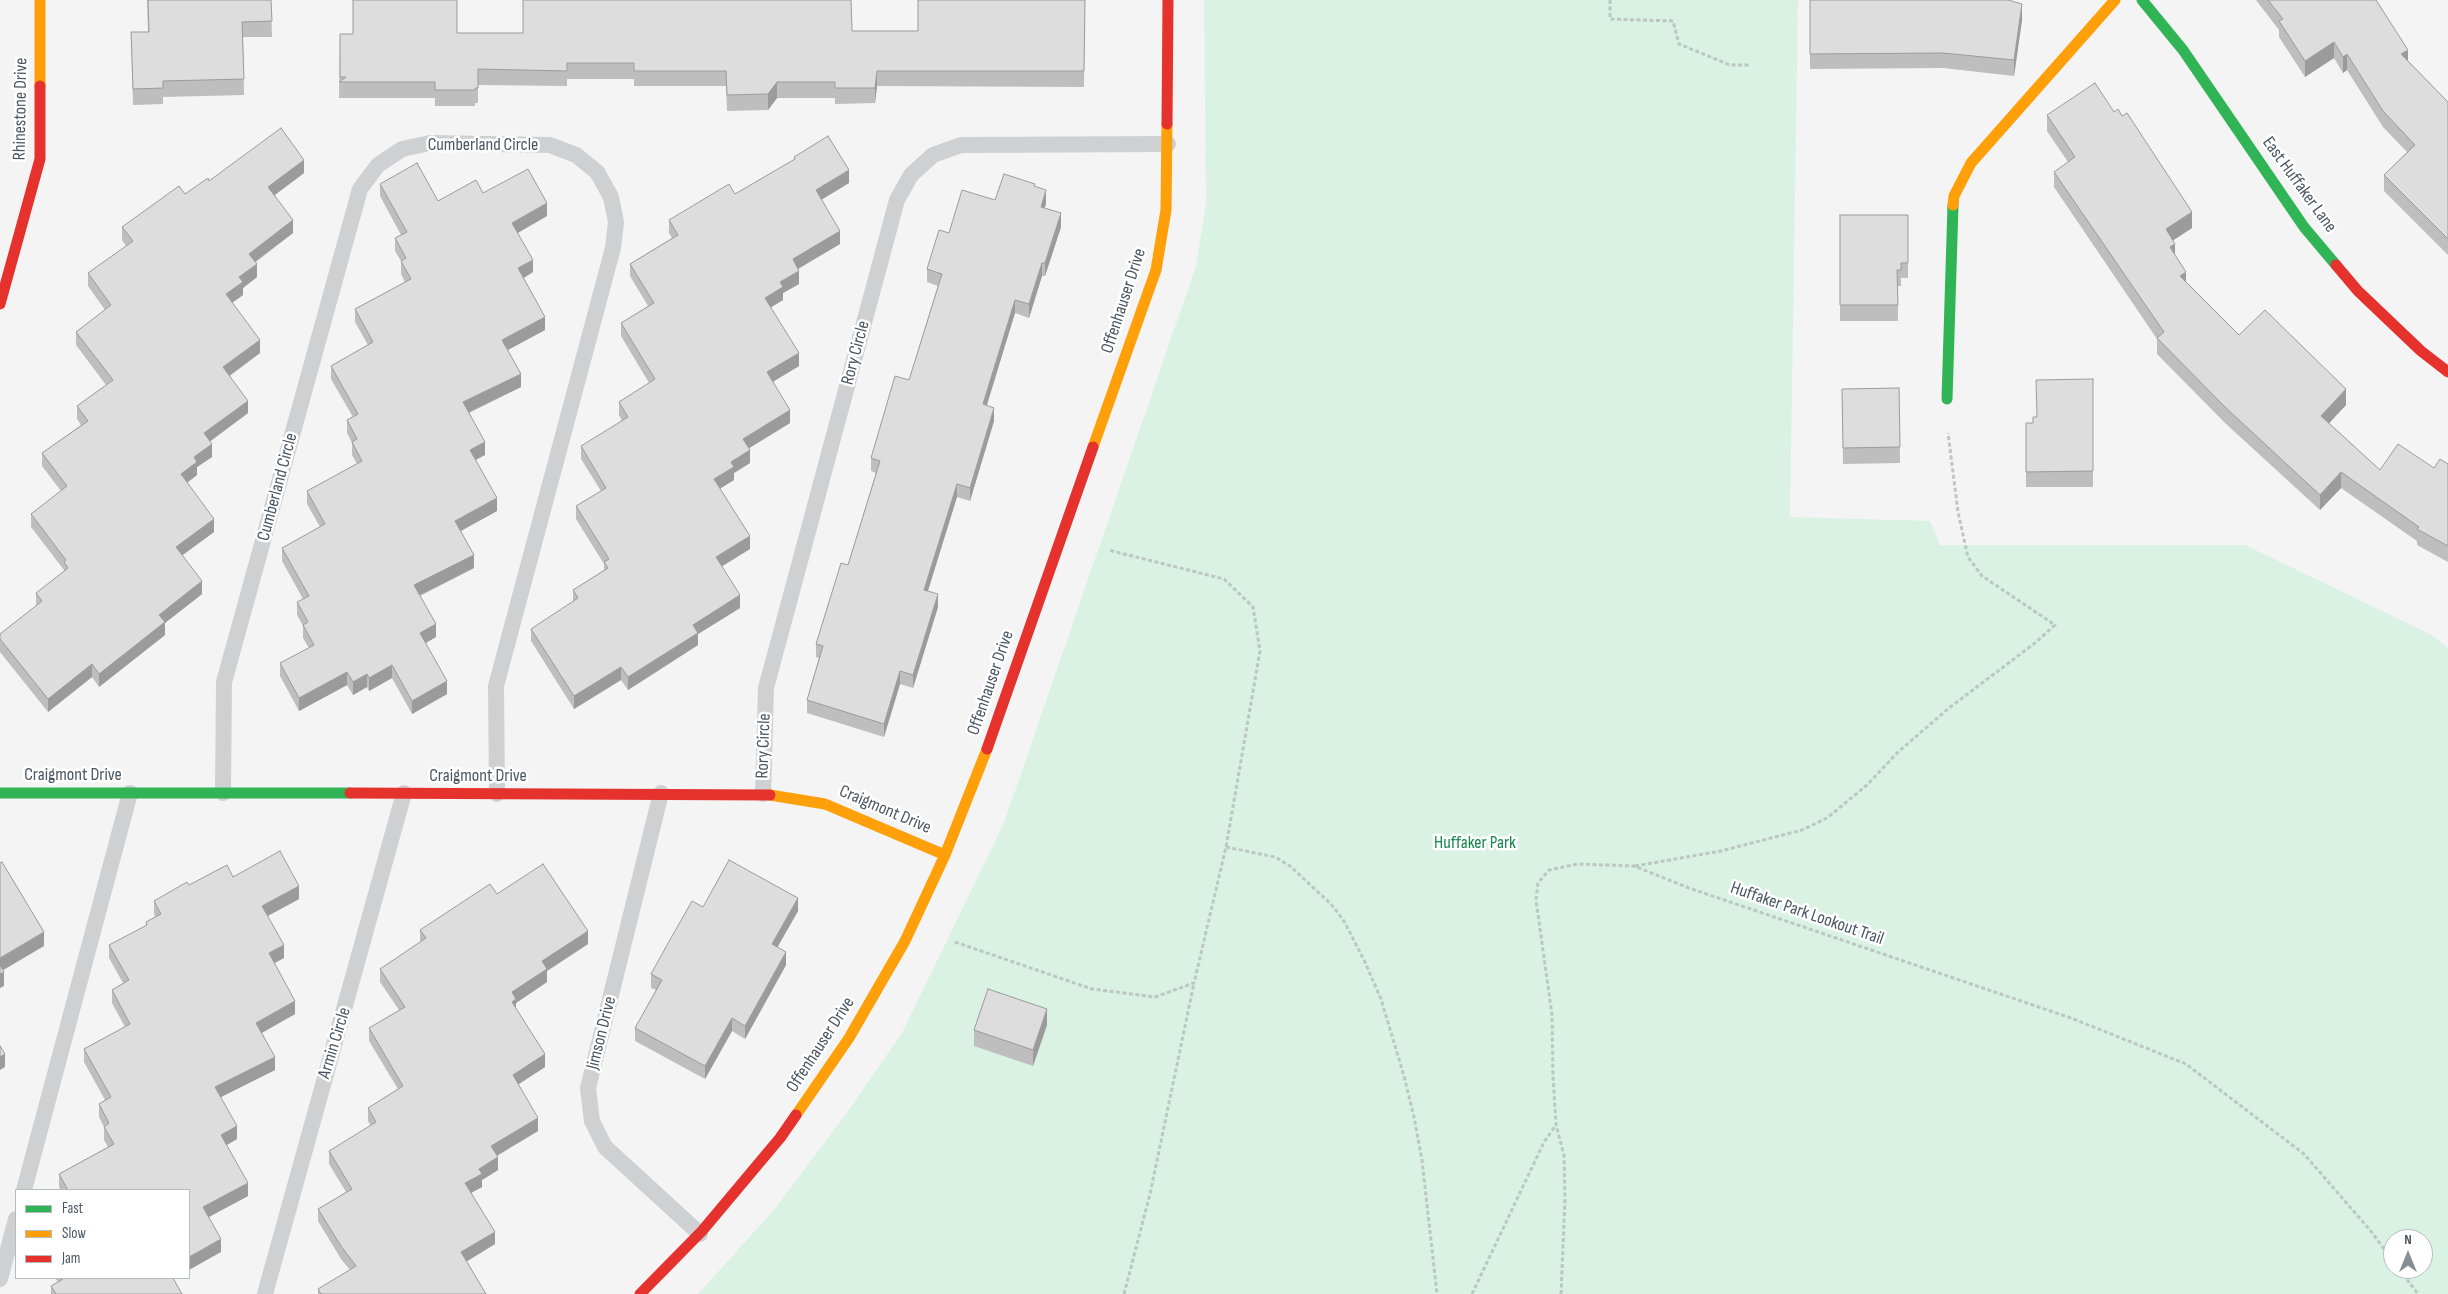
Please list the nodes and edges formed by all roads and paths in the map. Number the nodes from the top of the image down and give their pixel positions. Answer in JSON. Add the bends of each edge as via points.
{"nodes":[{"id":1,"x":40,"y":0,"type":"edge"},
{"id":2,"x":1168,"y":0,"type":"edge"},
{"id":3,"x":1610,"y":0,"type":"edge"},
{"id":4,"x":2115,"y":0,"type":"edge"},
{"id":5,"x":2142,"y":0,"type":"edge"},
{"id":6,"x":1750,"y":65,"type":"dead end"},
{"id":7,"x":1168,"y":144,"type":"junction"},
{"id":8,"x":0,"y":304,"type":"edge"},
{"id":9,"x":2448,"y":372,"type":"edge"},
{"id":10,"x":1947,"y":399,"type":"joint"},
{"id":11,"x":1108,"y":550,"type":"dead end"},
{"id":12,"x":0,"y":793,"type":"edge"},
{"id":13,"x":130,"y":793,"type":"junction"},
{"id":14,"x":223,"y":793,"type":"junction"},
{"id":15,"x":404,"y":793,"type":"junction"},
{"id":16,"x":661,"y":793,"type":"junction"},
{"id":17,"x":497,"y":794,"type":"junction"},
{"id":18,"x":763,"y":794,"type":"junction"},
{"id":19,"x":1226,"y":847,"type":"junction"},
{"id":20,"x":945,"y":855,"type":"junction"},
{"id":21,"x":1634,"y":866,"type":"junction"},
{"id":22,"x":955,"y":942,"type":"dead end"},
{"id":23,"x":1194,"y":983,"type":"junction"},
{"id":24,"x":1556,"y":1124,"type":"junction"},
{"id":25,"x":24,"y":1189,"type":"edge"},
{"id":26,"x":15,"y":1222,"type":"edge"},
{"id":27,"x":700,"y":1234,"type":"junction"},
{"id":28,"x":2383,"y":1248,"type":"edge"},
{"id":29,"x":0,"y":1279,"type":"edge"},
{"id":30,"x":2407,"y":1279,"type":"edge"},
{"id":31,"x":266,"y":1294,"type":"edge"},
{"id":32,"x":640,"y":1294,"type":"edge"},
{"id":33,"x":1124,"y":1294,"type":"edge"},
{"id":34,"x":1438,"y":1294,"type":"edge"},
{"id":35,"x":1472,"y":1294,"type":"edge"},
{"id":36,"x":1561,"y":1294,"type":"edge"},
{"id":37,"x":2418,"y":1294,"type":"edge"}],
"edges":[{"from":1,"to":8,"type":"street","name":"Rhinestone Drive","via":[[40,159]]},
{"from":2,"to":7,"type":"street","name":"Offenhauser Drive"},
{"from":3,"to":6,"type":"path","via":[[1610,19],[1673,21],[1679,44],[1730,65]]},
{"from":4,"to":10,"type":"street","via":[[1972,163],[1954,196]]},
{"from":5,"to":9,"type":"street","name":"East Huffaker Lane","via":[[2183,50],[2304,227],[2358,291]]},
{"from":7,"to":18,"type":"lane","name":"Rory Circle","via":[[961,145],[933,155],[911,175],[897,200],[766,688]]},
{"from":7,"to":20,"type":"street","name":"Offenhauser Drive","via":[[1166,210],[1156,270],[981,765]]},
{"from":10,"to":21,"type":"path","via":[[1950,457],[1968,557],[1982,576],[2055,625],[1949,708],[1827,818],[1802,830],[1730,848]]},
{"from":11,"to":19,"type":"path","via":[[1224,579],[1253,607],[1260,651]]},
{"from":12,"to":13,"type":"street","name":"Craigmont Drive"},
{"from":13,"to":14,"type":"street","name":"Craigmont Drive"},
{"from":13,"to":25,"type":"lane"},
{"from":14,"to":15,"type":"street","name":"Craigmont Drive"},
{"from":14,"to":17,"type":"lane","name":"Cumberland Circle","via":[[224,682],[360,189],[378,165],[402,149],[430,143],[550,145],[576,155],[597,172],[611,197],[616,222],[614,248],[496,686]]},
{"from":15,"to":17,"type":"street","name":"Craigmont Drive"},
{"from":15,"to":31,"type":"lane","name":"Armin Circle"},
{"from":16,"to":17,"type":"street","name":"Craigmont Drive"},
{"from":16,"to":18,"type":"street","name":"Craigmont Drive"},
{"from":16,"to":27,"type":"lane","name":"Jimson Drive","via":[[588,1088],[592,1120],[605,1147]]},
{"from":18,"to":20,"type":"street","name":"Craigmont Drive","via":[[825,804]]},
{"from":19,"to":23,"type":"path"},
{"from":19,"to":34,"type":"path","via":[[1275,857],[1290,866],[1331,904],[1344,921],[1364,960],[1381,999],[1406,1084],[1422,1160]]},
{"from":20,"to":27,"type":"street","name":"Offenhauser Drive","via":[[905,941],[849,1038],[780,1138]]},
{"from":21,"to":24,"type":"path","name":"Huffaker Park Lookout Trail","via":[[1578,864],[1549,870],[1538,883],[1536,900],[1552,1015]]},
{"from":21,"to":28,"type":"path","name":"Huffaker Park Lookout Trail","via":[[1698,891],[2070,1018],[2186,1064],[2304,1154]]},
{"from":22,"to":23,"type":"path","via":[[1092,989],[1154,997]]},
{"from":23,"to":33,"type":"path","via":[[1150,1194]]},
{"from":24,"to":35,"type":"path","via":[[1544,1142]]},
{"from":24,"to":36,"type":"path","name":"Huffaker Park Lookout Trail","via":[[1564,1164]]},
{"from":26,"to":29,"type":"lane"},
{"from":27,"to":32,"type":"street","name":"Offenhauser Drive"},
{"from":30,"to":37,"type":"path"}]}
